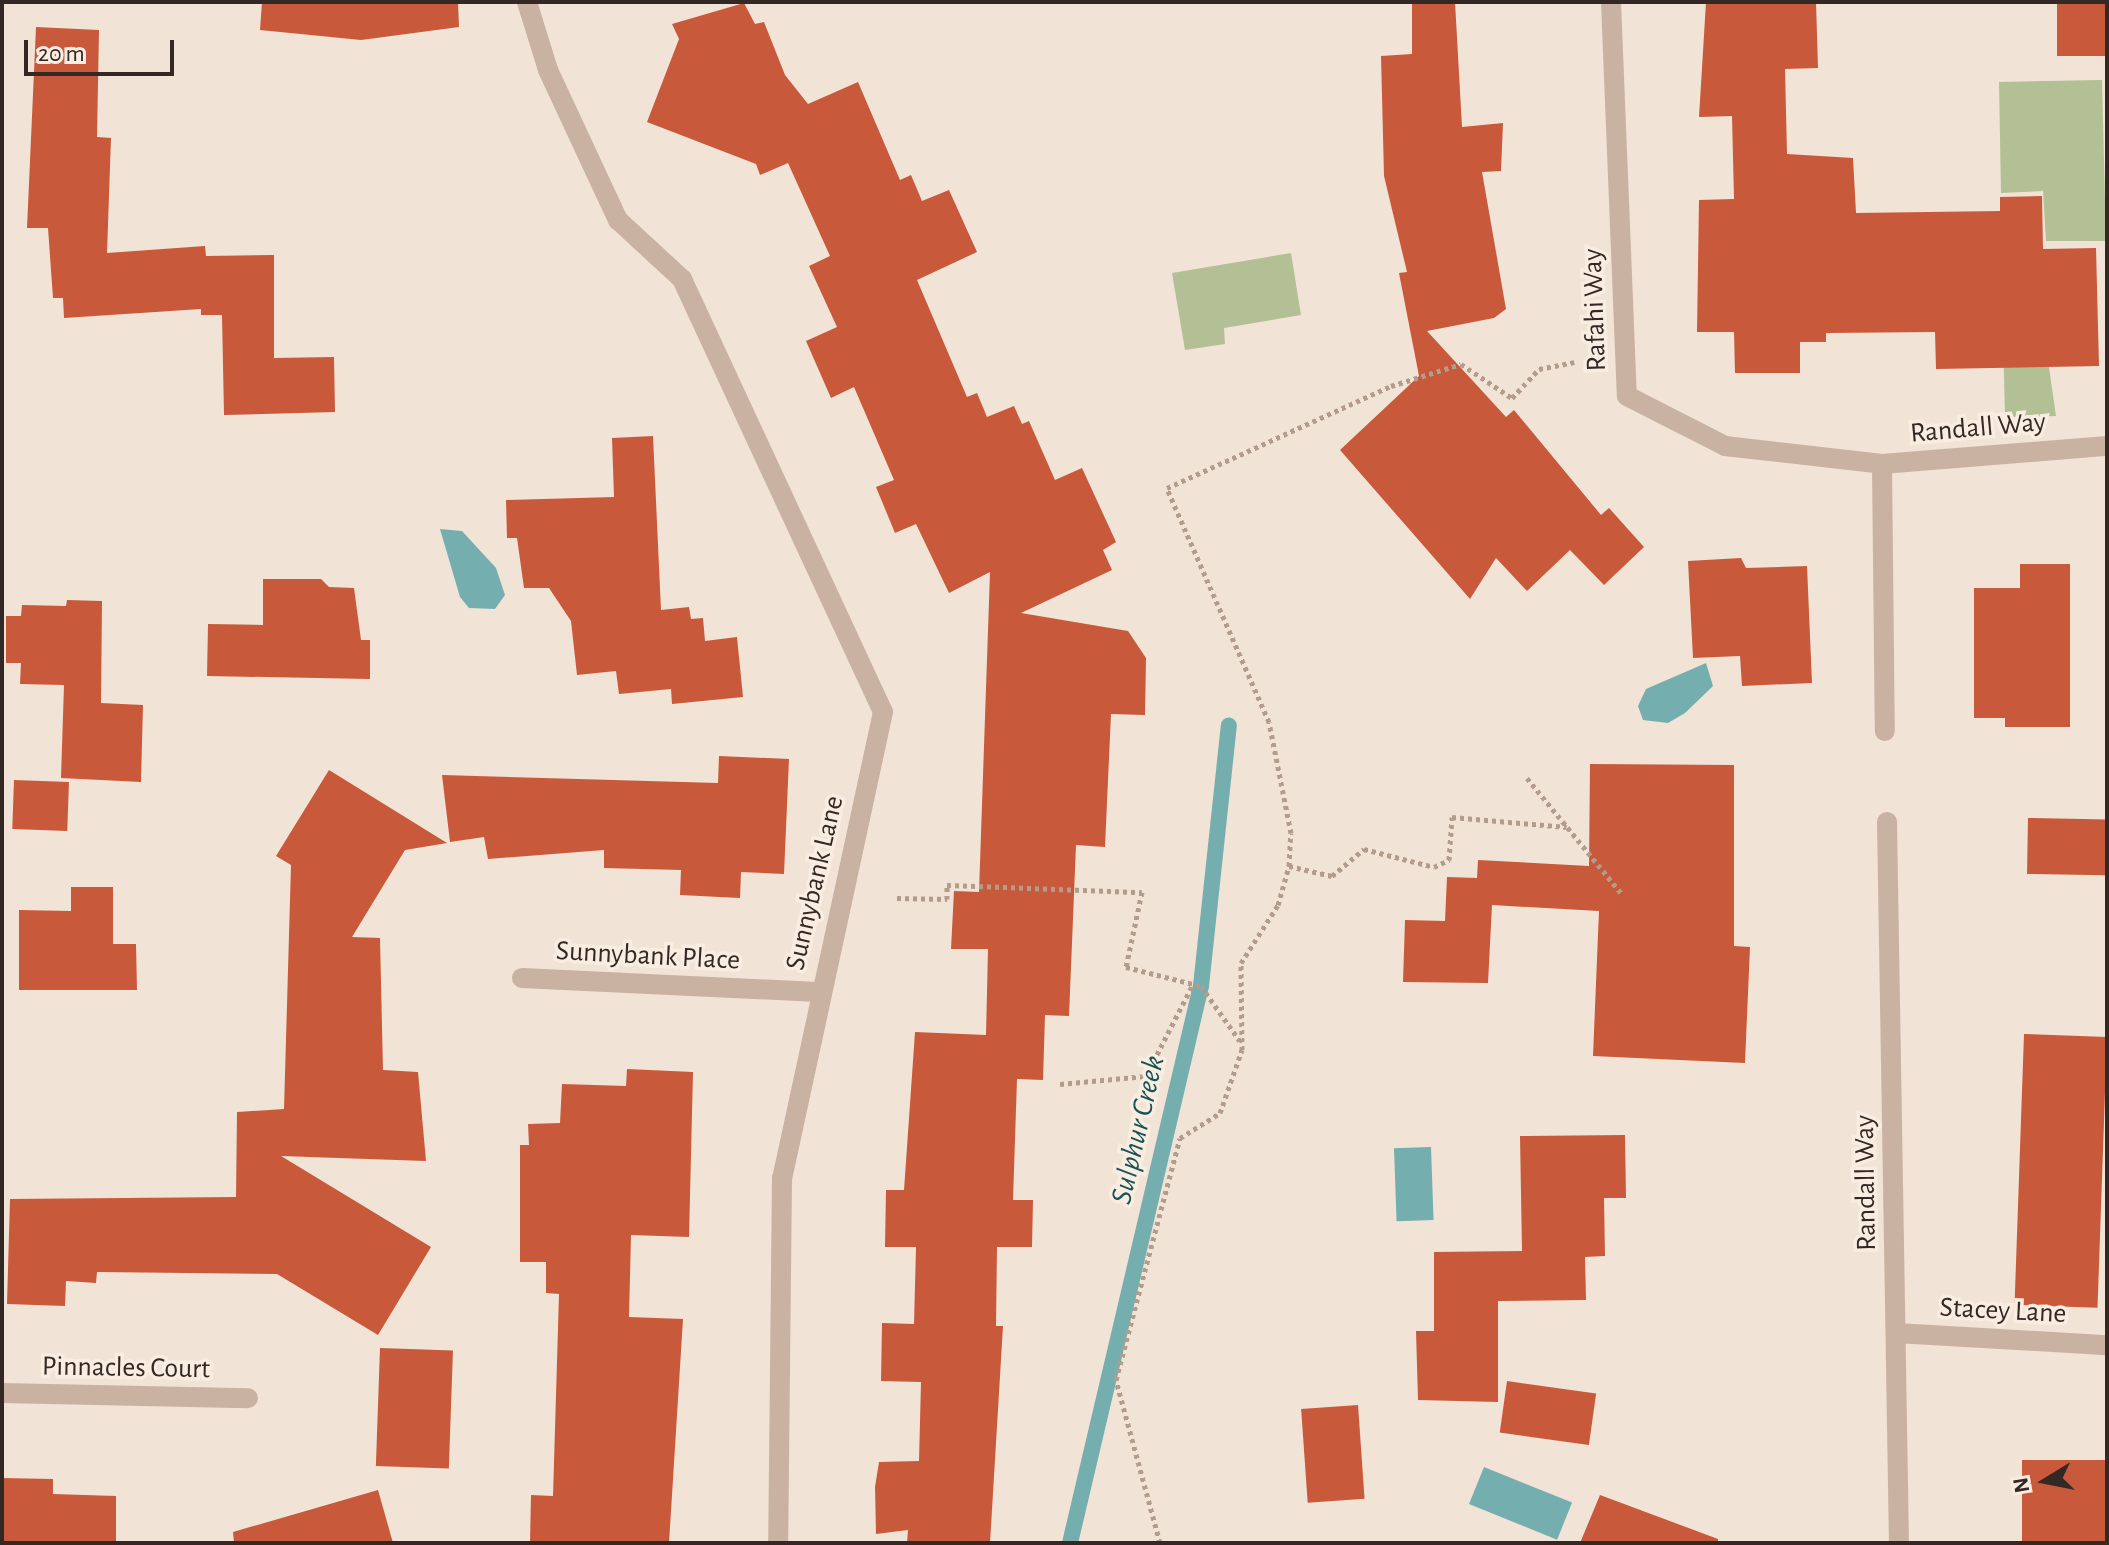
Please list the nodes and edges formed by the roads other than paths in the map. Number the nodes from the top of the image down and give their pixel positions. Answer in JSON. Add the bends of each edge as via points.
{"nodes":[{"id":1,"x":527,"y":2,"type":"edge"},
{"id":2,"x":1611,"y":2,"type":"edge"},
{"id":3,"x":2107,"y":446,"type":"edge"},
{"id":4,"x":1882,"y":464,"type":"junction"},
{"id":5,"x":1885,"y":731,"type":"dead end"},
{"id":6,"x":1887,"y":822,"type":"dead end"},
{"id":7,"x":522,"y":978,"type":"dead end"},
{"id":8,"x":819,"y":992,"type":"junction"},
{"id":9,"x":1896,"y":1333,"type":"junction"},
{"id":10,"x":2107,"y":1345,"type":"edge"},
{"id":11,"x":2,"y":1393,"type":"edge"},
{"id":12,"x":248,"y":1398,"type":"dead end"},
{"id":13,"x":778,"y":1543,"type":"edge"},
{"id":14,"x":1899,"y":1543,"type":"edge"}],
"edges":[{"from":1,"to":8,"type":"street","name":"Sunnybank Lane","via":[[548,70],[618,220],[682,279],[883,712]]},
{"from":2,"to":4,"type":"street","name":"Rafahi Way","via":[[1627,396],[1725,446]]},
{"from":3,"to":4,"type":"street","name":"Randall Way"},
{"from":4,"to":5,"type":"street","name":"Randall Way"},
{"from":6,"to":9,"type":"street","name":"Randall Way"},
{"from":7,"to":8,"type":"street","name":"Sunnybank Place"},
{"from":8,"to":13,"type":"street","name":"Sunnybank Lane","via":[[782,1178]]},
{"from":9,"to":10,"type":"street","name":"Stacey Lane"},
{"from":9,"to":14,"type":"street","name":"Randall Way"},
{"from":11,"to":12,"type":"street","name":"Pinnacles Court"}]}
